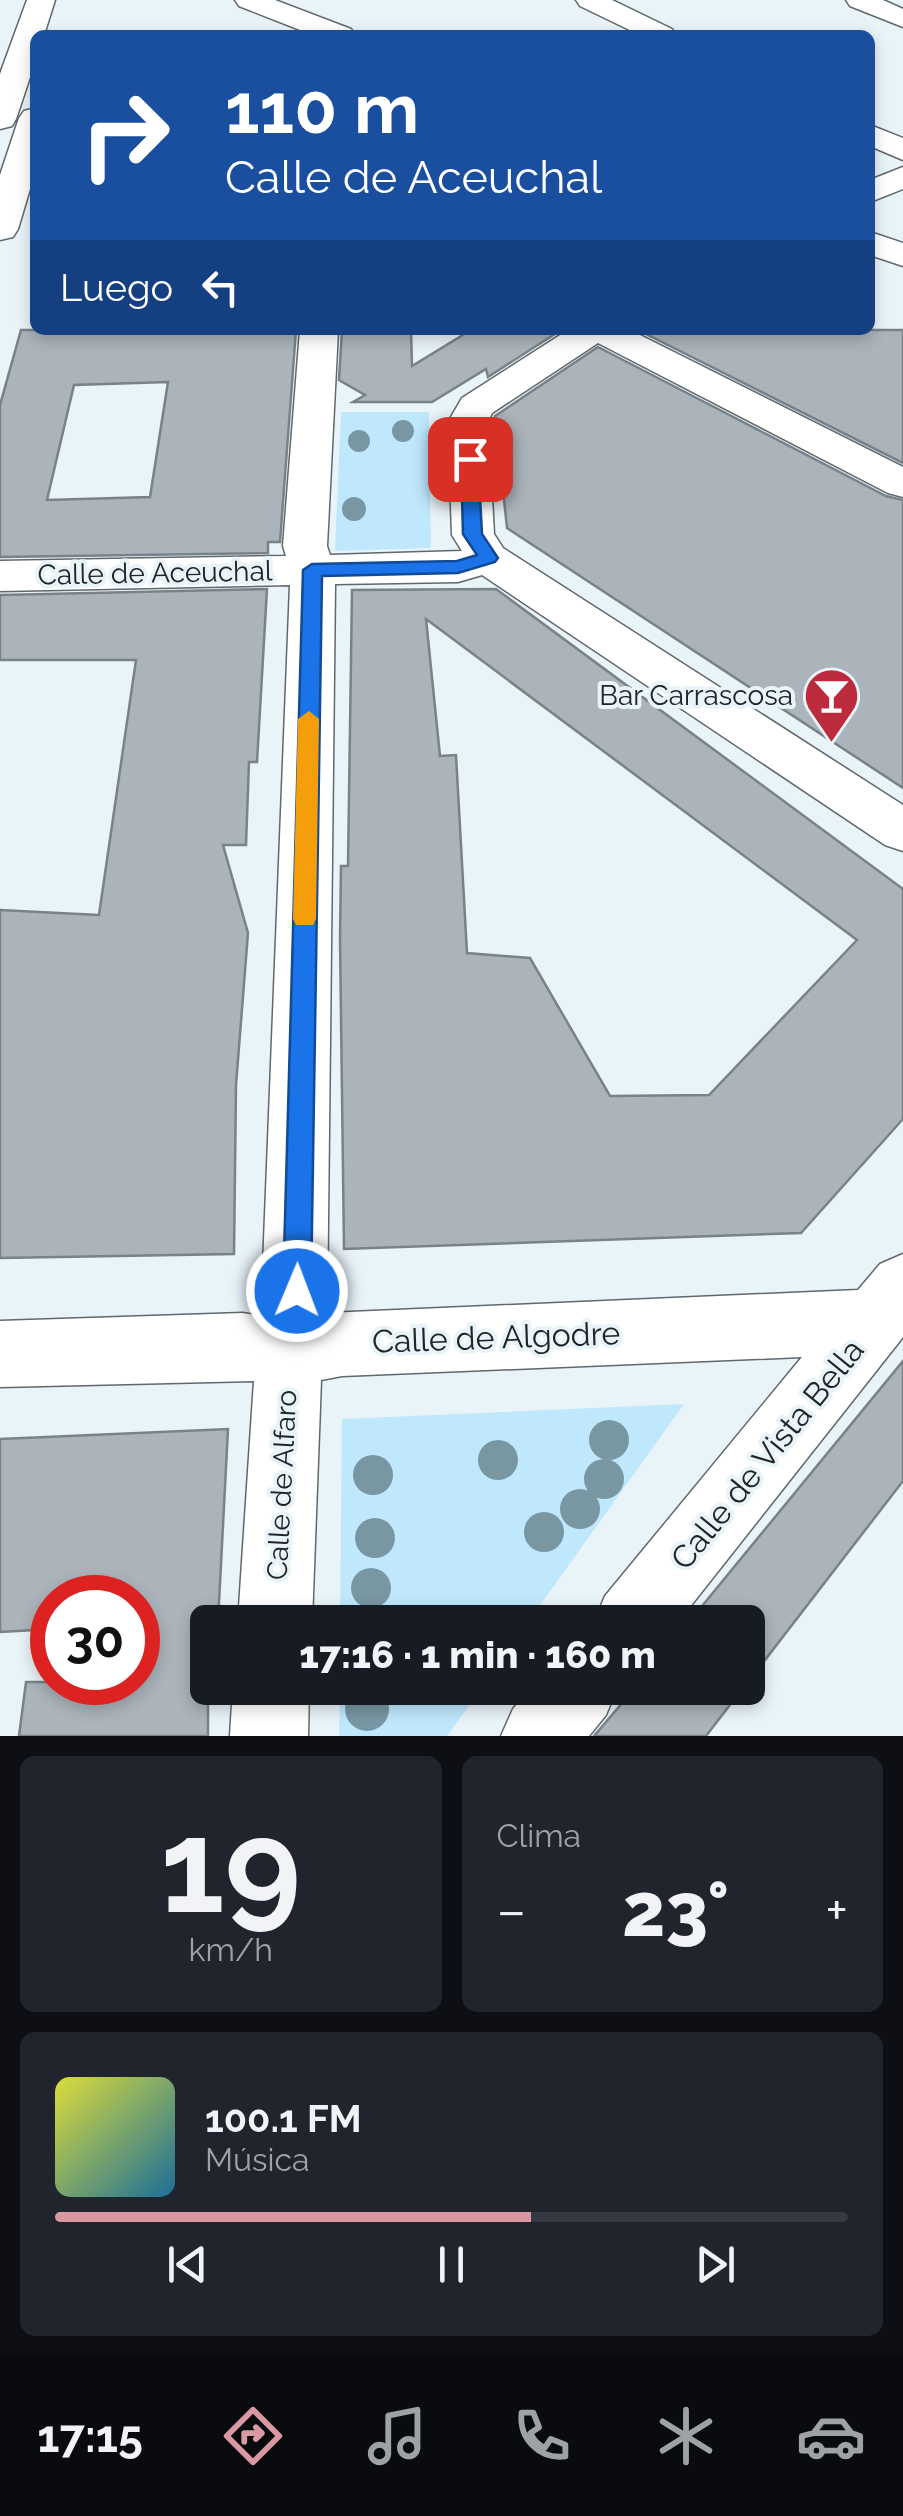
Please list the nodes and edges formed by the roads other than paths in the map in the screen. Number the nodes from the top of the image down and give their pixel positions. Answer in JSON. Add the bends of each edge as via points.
{"nodes":[{"id":1,"x":41,"y":0,"type":"edge"},
{"id":2,"x":250,"y":0,"type":"edge"},
{"id":3,"x":650,"y":0,"type":"edge"},
{"id":4,"x":860,"y":0,"type":"edge"},
{"id":5,"x":602,"y":6,"type":"edge"},
{"id":6,"x":903,"y":19,"type":"edge"},
{"id":7,"x":31,"y":30,"type":"edge"},
{"id":8,"x":327,"y":30,"type":"edge"},
{"id":9,"x":652,"y":30,"type":"edge"},
{"id":10,"x":30,"y":32,"type":"edge"},
{"id":11,"x":0,"y":118,"type":"edge"},
{"id":12,"x":30,"y":134,"type":"edge"},
{"id":13,"x":875,"y":136,"type":"edge"},
{"id":14,"x":903,"y":150,"type":"edge"},
{"id":15,"x":903,"y":177,"type":"edge"},
{"id":16,"x":875,"y":190,"type":"edge"},
{"id":17,"x":0,"y":229,"type":"edge"},
{"id":18,"x":875,"y":245,"type":"edge"},
{"id":19,"x":903,"y":255,"type":"edge"},
{"id":20,"x":319,"y":335,"type":"edge"},
{"id":21,"x":585,"y":335,"type":"edge"},
{"id":22,"x":611,"y":335,"type":"edge"},
{"id":23,"x":903,"y":484,"type":"edge"},
{"id":24,"x":488,"y":558,"type":"junction"},
{"id":25,"x":312,"y":570,"type":"junction"},
{"id":26,"x":0,"y":576,"type":"edge"},
{"id":27,"x":903,"y":831,"type":"edge"},
{"id":28,"x":888,"y":1304,"type":"edge"},
{"id":29,"x":289,"y":1353,"type":"junction"},
{"id":30,"x":0,"y":1354,"type":"edge"},
{"id":31,"x":276,"y":1605,"type":"edge"},
{"id":32,"x":645,"y":1605,"type":"edge"},
{"id":33,"x":271,"y":1705,"type":"edge"},
{"id":34,"x":565,"y":1705,"type":"edge"},
{"id":35,"x":269,"y":1736,"type":"edge"},
{"id":36,"x":540,"y":1736,"type":"edge"}],
"edges":[{"from":1,"to":7,"type":"main road"},
{"from":2,"to":8,"type":"main road"},
{"from":3,"to":5,"type":"street"},
{"from":4,"to":6,"type":"street"},
{"from":5,"to":9,"type":"street"},
{"from":10,"to":11,"type":"main road"},
{"from":12,"to":17,"type":"main road"},
{"from":13,"to":14,"type":"street"},
{"from":15,"to":16,"type":"street"},
{"from":18,"to":19,"type":"main road"},
{"from":20,"to":25,"type":"street","name":"Calle de Alfaro","via":[[305,546]]},
{"from":21,"to":24,"type":"street","via":[[476,406],[468,422],[473,534]]},
{"from":22,"to":23,"type":"street"},
{"from":24,"to":25,"type":"street","name":"Calle de Aceuchal","via":[[458,567]]},
{"from":24,"to":27,"type":"street"},
{"from":25,"to":26,"type":"street","name":"Calle de Aceuchal"},
{"from":25,"to":29,"type":"street","name":"Calle de Alfaro","via":[[297,1291]]},
{"from":28,"to":29,"type":"street","name":"Calle de Algodre","via":[[342,1343]]},
{"from":28,"to":32,"type":"street","name":"Calle de Vista Bella"},
{"from":29,"to":30,"type":"street","name":"Calle de Algodre","via":[[243,1346]]},
{"from":29,"to":31,"type":"street","name":"Calle de Alfaro"},
{"from":33,"to":35,"type":"street"},
{"from":34,"to":36,"type":"street"}]}
